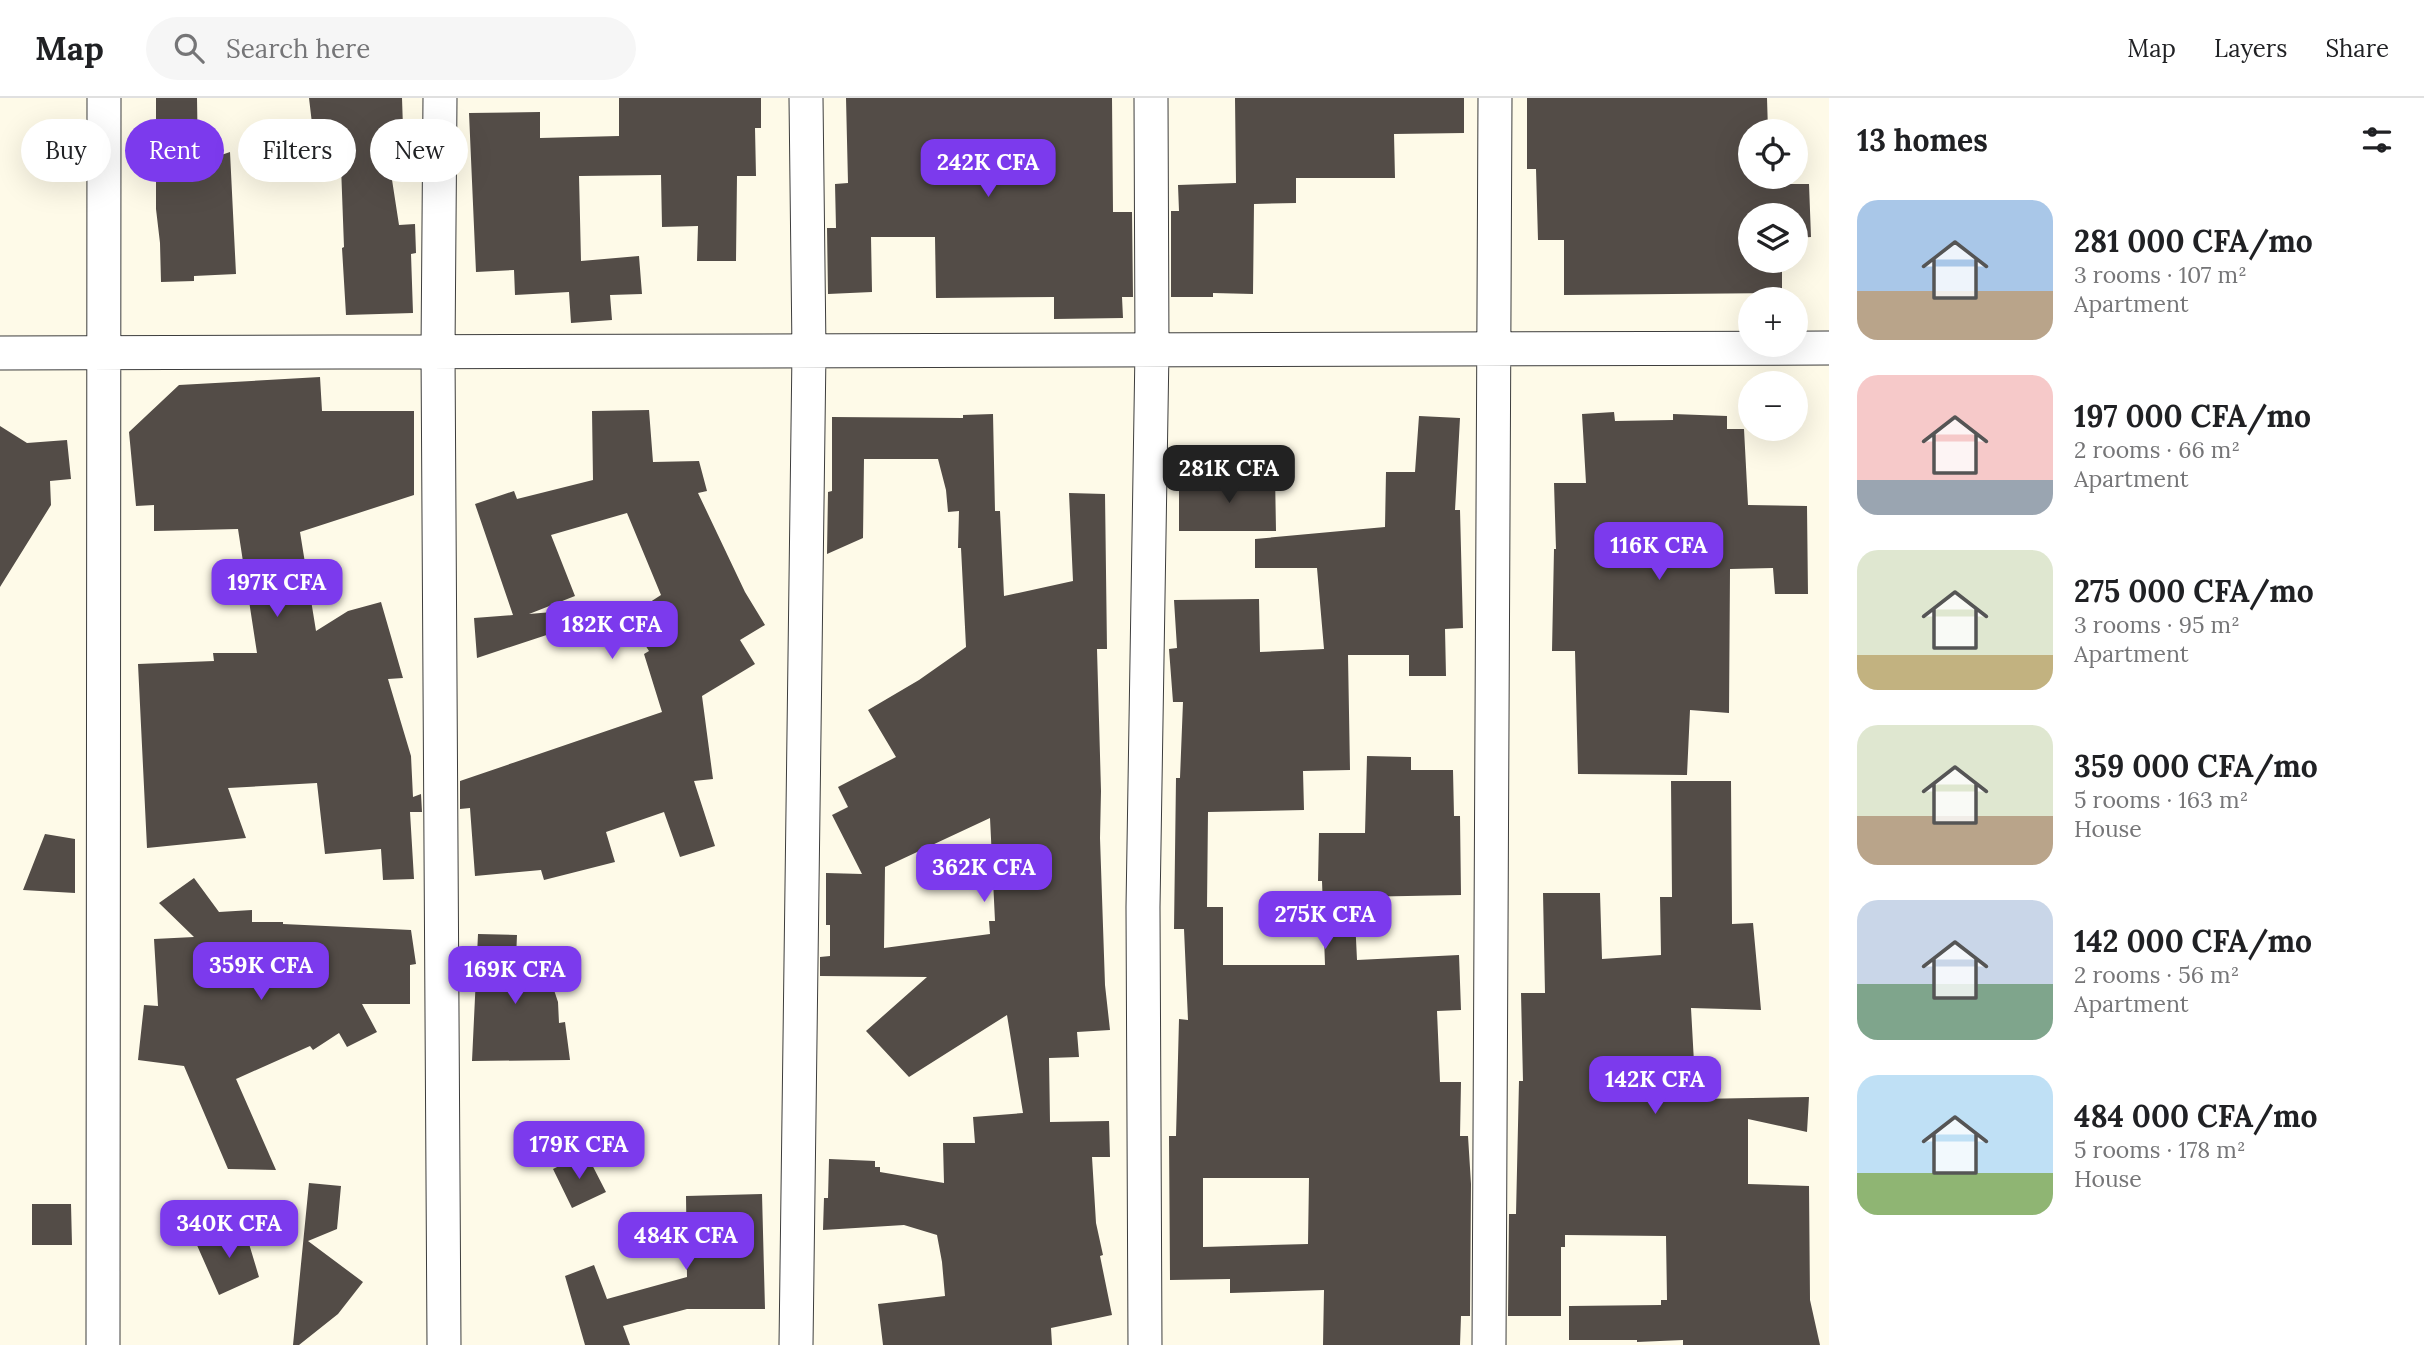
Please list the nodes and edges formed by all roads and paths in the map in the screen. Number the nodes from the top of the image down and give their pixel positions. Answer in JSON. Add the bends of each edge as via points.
{"nodes":[{"id":1,"x":104,"y":98,"type":"edge"},
{"id":2,"x":440,"y":98,"type":"edge"},
{"id":3,"x":806,"y":98,"type":"edge"},
{"id":4,"x":1151,"y":98,"type":"edge"},
{"id":5,"x":1495,"y":98,"type":"edge"},
{"id":6,"x":1829,"y":348,"type":"edge"},
{"id":7,"x":1496,"y":349,"type":"junction"},
{"id":8,"x":1152,"y":350,"type":"junction"},
{"id":9,"x":809,"y":351,"type":"junction"},
{"id":10,"x":0,"y":352,"type":"edge"},
{"id":11,"x":104,"y":352,"type":"junction"},
{"id":12,"x":438,"y":352,"type":"junction"},
{"id":13,"x":103,"y":1345,"type":"edge"},
{"id":14,"x":444,"y":1345,"type":"edge"},
{"id":15,"x":796,"y":1345,"type":"edge"},
{"id":16,"x":1145,"y":1345,"type":"edge"},
{"id":17,"x":1489,"y":1345,"type":"edge"}],
"edges":[{"from":1,"to":11,"type":"street"},
{"from":2,"to":12,"type":"street"},
{"from":3,"to":9,"type":"street"},
{"from":4,"to":8,"type":"street"},
{"from":5,"to":7,"type":"street"},
{"from":6,"to":7,"type":"street"},
{"from":7,"to":8,"type":"street"},
{"from":7,"to":17,"type":"street"},
{"from":8,"to":9,"type":"street"},
{"from":8,"to":16,"type":"street","via":[[1143,906]]},
{"from":9,"to":12,"type":"street"},
{"from":9,"to":15,"type":"street"},
{"from":10,"to":11,"type":"street"},
{"from":11,"to":12,"type":"street"},
{"from":11,"to":13,"type":"street"},
{"from":12,"to":14,"type":"street"}]}
